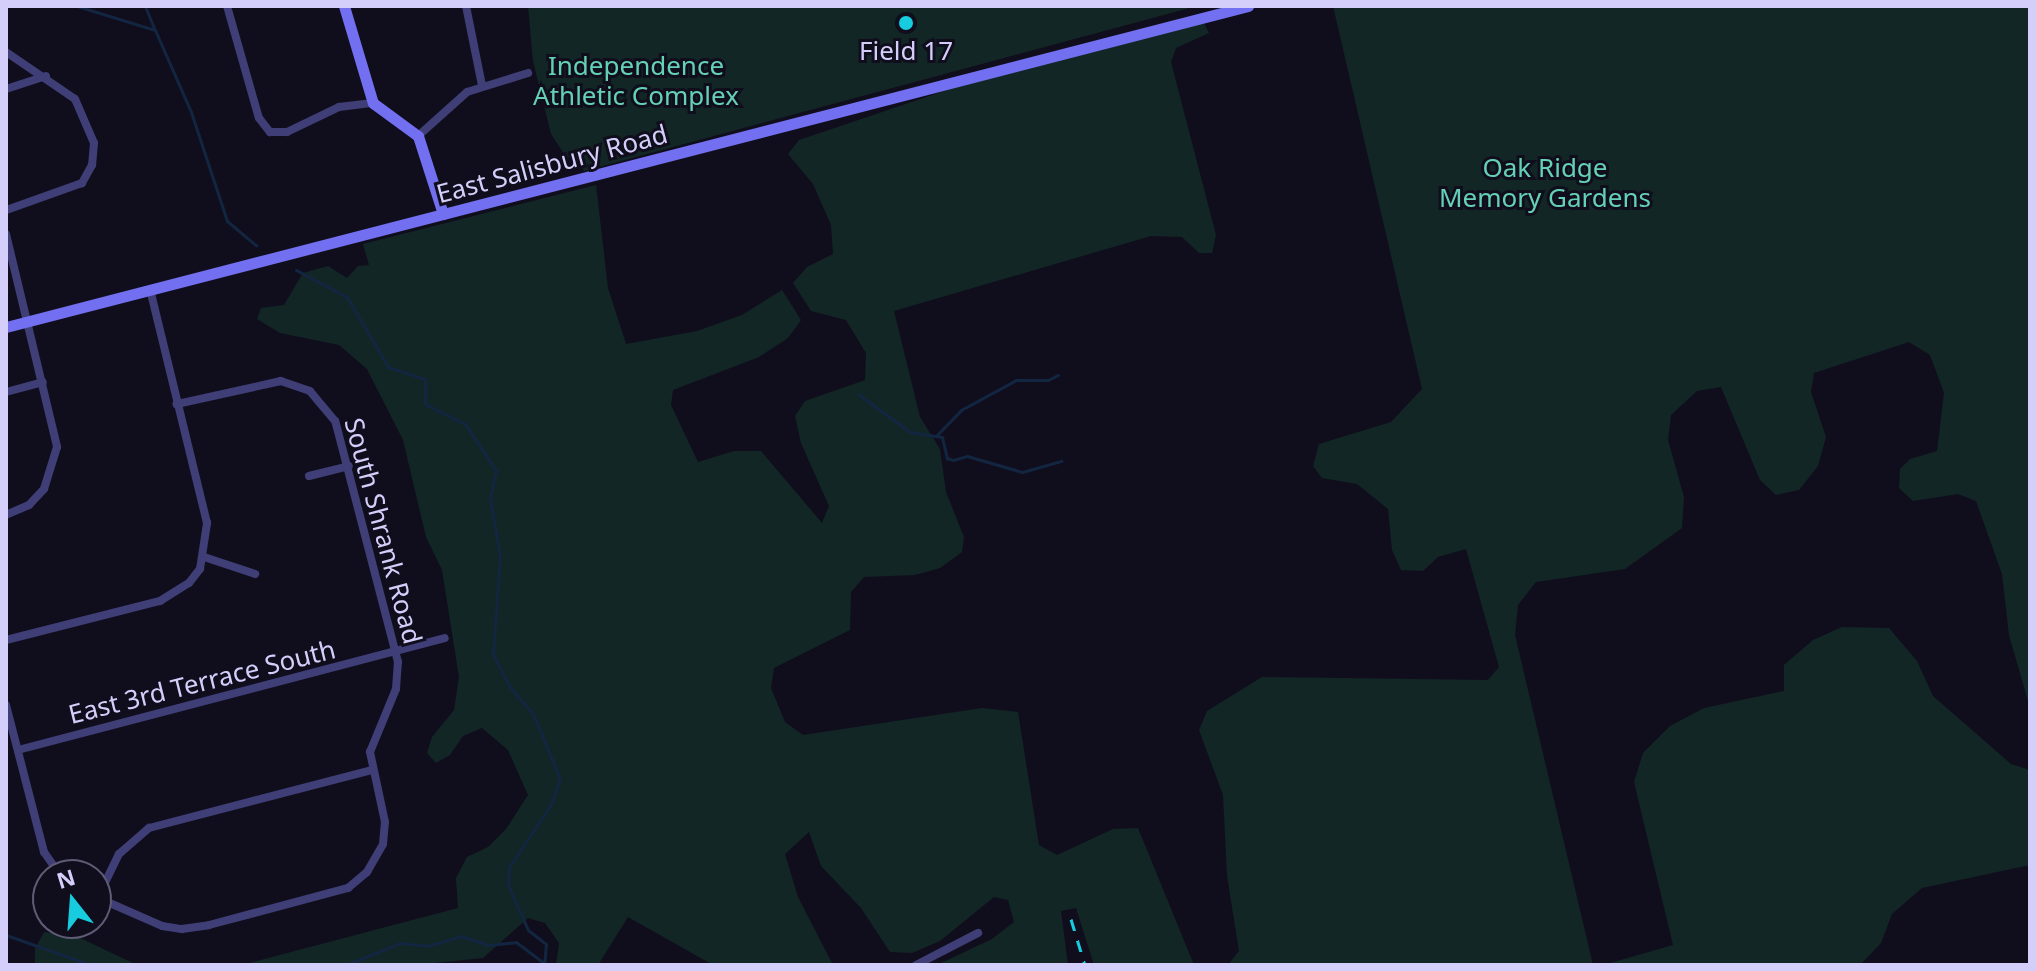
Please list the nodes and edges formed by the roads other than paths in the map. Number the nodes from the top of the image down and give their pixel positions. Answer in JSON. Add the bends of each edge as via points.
{"nodes":[{"id":1,"x":227,"y":6,"type":"edge"},
{"id":2,"x":344,"y":6,"type":"edge"},
{"id":3,"x":466,"y":6,"type":"edge"},
{"id":4,"x":1248,"y":6,"type":"edge"},
{"id":5,"x":6,"y":52,"type":"edge"},
{"id":6,"x":528,"y":73,"type":"dead end"},
{"id":7,"x":46,"y":76,"type":"junction"},
{"id":8,"x":482,"y":85,"type":"junction"},
{"id":9,"x":6,"y":89,"type":"edge"},
{"id":10,"x":373,"y":103,"type":"junction"},
{"id":11,"x":418,"y":136,"type":"junction"},
{"id":12,"x":6,"y":210,"type":"edge"},
{"id":13,"x":443,"y":214,"type":"junction"},
{"id":14,"x":6,"y":234,"type":"edge"},
{"id":15,"x":150,"y":290,"type":"junction"},
{"id":16,"x":28,"y":321,"type":"junction"},
{"id":17,"x":6,"y":327,"type":"edge"},
{"id":18,"x":43,"y":382,"type":"junction"},
{"id":19,"x":6,"y":392,"type":"edge"},
{"id":20,"x":177,"y":404,"type":"junction"},
{"id":21,"x":349,"y":466,"type":"junction"},
{"id":22,"x":309,"y":476,"type":"dead end"},
{"id":23,"x":6,"y":515,"type":"edge"},
{"id":24,"x":204,"y":557,"type":"junction"},
{"id":25,"x":255,"y":574,"type":"dead end"},
{"id":26,"x":445,"y":638,"type":"dead end"},
{"id":27,"x":6,"y":640,"type":"edge"},
{"id":28,"x":396,"y":652,"type":"junction"},
{"id":29,"x":6,"y":705,"type":"edge"},
{"id":30,"x":18,"y":750,"type":"junction"},
{"id":31,"x":372,"y":770,"type":"junction"},
{"id":32,"x":49,"y":859,"type":"edge"},
{"id":33,"x":112,"y":868,"type":"edge"},
{"id":34,"x":112,"y":903,"type":"edge"},
{"id":35,"x":978,"y":933,"type":"dead end"},
{"id":36,"x":916,"y":965,"type":"edge"}],
"edges":[{"from":1,"to":10,"type":"street","via":[[259,118],[270,132],[287,132],[339,107]]},
{"from":2,"to":10,"type":"street"},
{"from":3,"to":8,"type":"street"},
{"from":4,"to":13,"type":"street","name":"East Salisbury Road"},
{"from":5,"to":7,"type":"street"},
{"from":6,"to":8,"type":"street"},
{"from":7,"to":9,"type":"street"},
{"from":7,"to":12,"type":"street","via":[[86,116],[94,143],[92,165],[82,183],[69,190]]},
{"from":8,"to":11,"type":"street"},
{"from":10,"to":11,"type":"street"},
{"from":11,"to":13,"type":"street"},
{"from":13,"to":15,"type":"street","name":"East Salisbury Road"},
{"from":14,"to":16,"type":"street"},
{"from":15,"to":16,"type":"street","name":"East Salisbury Road"},
{"from":15,"to":20,"type":"street"},
{"from":16,"to":17,"type":"street","name":"East Salisbury Road"},
{"from":16,"to":18,"type":"street"},
{"from":18,"to":19,"type":"street"},
{"from":18,"to":23,"type":"street","via":[[56,436],[54,464],[36,499]]},
{"from":20,"to":21,"type":"street","name":"South Shrank Road","via":[[268,381],[310,391],[330,411]]},
{"from":20,"to":24,"type":"street","via":[[207,523]]},
{"from":21,"to":22,"type":"street"},
{"from":21,"to":28,"type":"street","name":"South Shrank Road"},
{"from":24,"to":25,"type":"street"},
{"from":24,"to":27,"type":"street","via":[[189,583],[160,601]]},
{"from":26,"to":28,"type":"street","name":"East 3rd Terrace South"},
{"from":28,"to":30,"type":"street","name":"East 3rd Terrace South"},
{"from":28,"to":31,"type":"street","name":"South Shrank Road","via":[[398,679],[373,735]]},
{"from":29,"to":30,"type":"street"},
{"from":30,"to":32,"type":"street"},
{"from":31,"to":33,"type":"street","via":[[149,828],[119,854]]},
{"from":31,"to":34,"type":"street","name":"South Shrank Road","via":[[385,822],[383,844],[369,869],[336,892],[176,928]]},
{"from":35,"to":36,"type":"street"}]}
